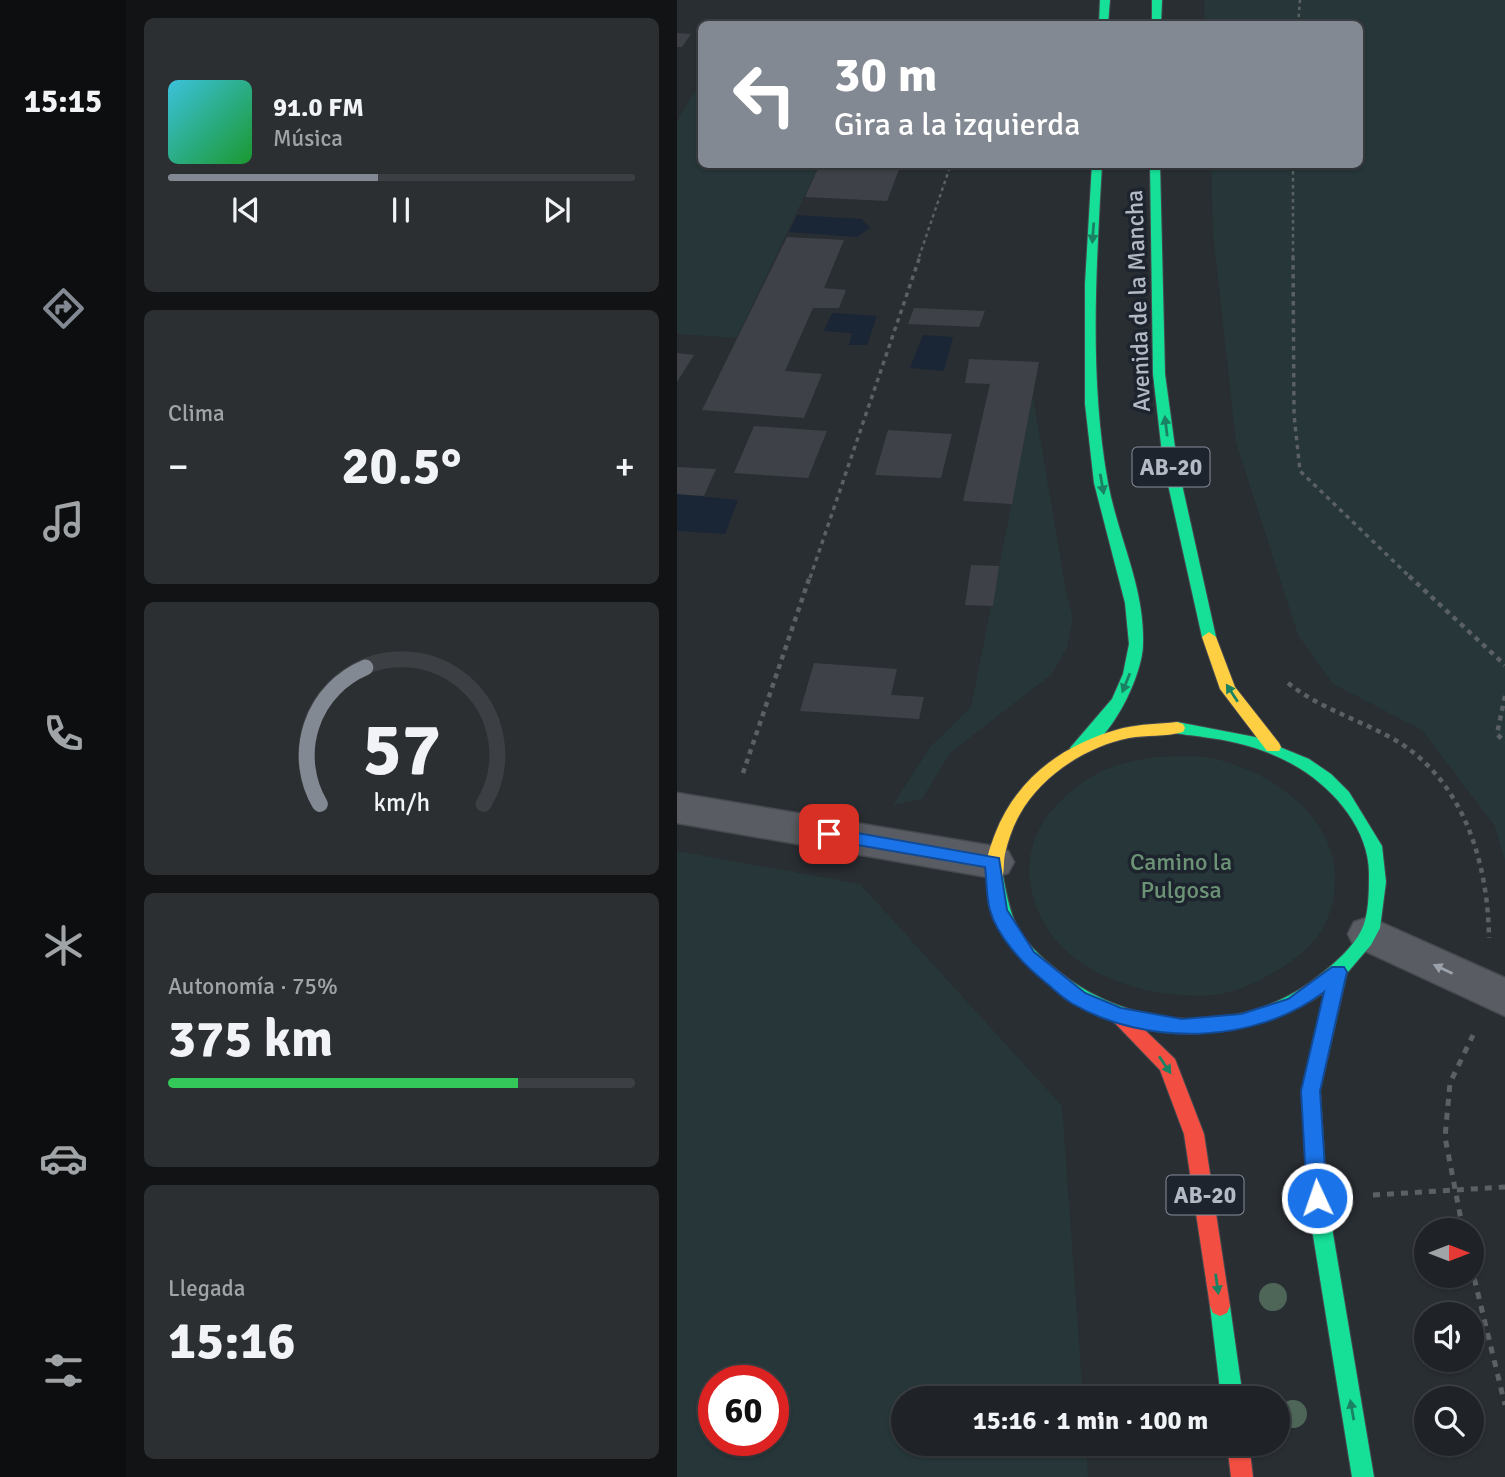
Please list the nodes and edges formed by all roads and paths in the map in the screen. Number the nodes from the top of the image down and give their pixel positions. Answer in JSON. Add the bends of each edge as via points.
{"nodes":[{"id":1,"x":1105,"y":0,"type":"edge"},
{"id":2,"x":1157,"y":0,"type":"edge"},
{"id":3,"x":1300,"y":0,"type":"edge"},
{"id":4,"x":1104,"y":21,"type":"edge"},
{"id":5,"x":1157,"y":21,"type":"edge"},
{"id":6,"x":1298,"y":21,"type":"edge"},
{"id":7,"x":950,"y":168,"type":"edge"},
{"id":8,"x":1097,"y":168,"type":"edge"},
{"id":9,"x":1155,"y":168,"type":"edge"},
{"id":10,"x":1293,"y":168,"type":"edge"},
{"id":11,"x":1505,"y":665,"type":"edge"},
{"id":12,"x":1285,"y":680,"type":"dead end"},
{"id":13,"x":1505,"y":696,"type":"edge"},
{"id":14,"x":1505,"y":742,"type":"edge"},
{"id":15,"x":1273,"y":747,"type":"junction"},
{"id":16,"x":1071,"y":755,"type":"junction"},
{"id":17,"x":677,"y":808,"type":"edge"},
{"id":18,"x":728,"y":817,"type":"junction"},
{"id":19,"x":993,"y":862,"type":"junction"},
{"id":20,"x":1369,"y":934,"type":"junction"},
{"id":21,"x":1338,"y":972,"type":"junction"},
{"id":22,"x":1496,"y":994,"type":"edge"},
{"id":23,"x":1119,"y":1016,"type":"junction"},
{"id":24,"x":1461,"y":1218,"type":"edge"},
{"id":25,"x":1477,"y":1288,"type":"edge"},
{"id":26,"x":1230,"y":1386,"type":"edge"},
{"id":27,"x":1505,"y":1405,"type":"edge"},
{"id":28,"x":1239,"y":1456,"type":"edge"},
{"id":29,"x":1242,"y":1477,"type":"edge"},
{"id":30,"x":1363,"y":1477,"type":"edge"}],
"edges":[{"from":1,"to":4,"type":"main road"},
{"from":2,"to":5,"type":"main road"},
{"from":3,"to":6,"type":"path"},
{"from":7,"to":18,"type":"path"},
{"from":8,"to":16,"type":"main road","name":"Avenida de la Mancha","number":"AB-20","one_way":true,"via":[[1088,299],[1091,395],[1101,484],[1136,644],[1124,689],[1101,727]]},
{"from":15,"to":9,"type":"main road","name":"Avenida de la Mancha","number":"AB-20","one_way":true,"via":[[1228,689],[1206,630],[1170,462],[1159,374]]},
{"from":10,"to":11,"type":"path","via":[[1294,415],[1300,471]]},
{"from":12,"to":22,"type":"path","via":[[1406,746],[1445,784],[1481,854]]},
{"from":13,"to":14,"type":"path","via":[[1497,734]]},
{"from":15,"to":16,"type":"main road","number":"AB-20","via":[[1223,732],[1177,728],[1123,734]]},
{"from":15,"to":20,"type":"main road","number":"AB-20","via":[[1326,781],[1351,805],[1374,846],[1378,886]]},
{"from":16,"to":19,"type":"main road","number":"AB-20","via":[[1038,777],[1012,809]]},
{"from":17,"to":18,"type":"street"},
{"from":18,"to":19,"type":"street"},
{"from":19,"to":23,"type":"main road","number":"AB-20","via":[[999,910],[1027,957],[1078,998]]},
{"from":20,"to":21,"type":"main road","number":"AB-20"},
{"from":22,"to":20,"type":"street","one_way":true},
{"from":21,"to":23,"type":"main road","number":"AB-20","via":[[1294,1005],[1241,1022],[1182,1027]]},
{"from":30,"to":21,"type":"main road","number":"AB-20","one_way":true,"via":[[1317,1198],[1311,1091]]},
{"from":22,"to":24,"type":"path","via":[[1450,1083],[1445,1137]]},
{"from":23,"to":26,"type":"main road","number":"AB-20","one_way":true,"via":[[1168,1065],[1194,1134]]},
{"from":25,"to":27,"type":"path"},
{"from":28,"to":29,"type":"main road"}]}
